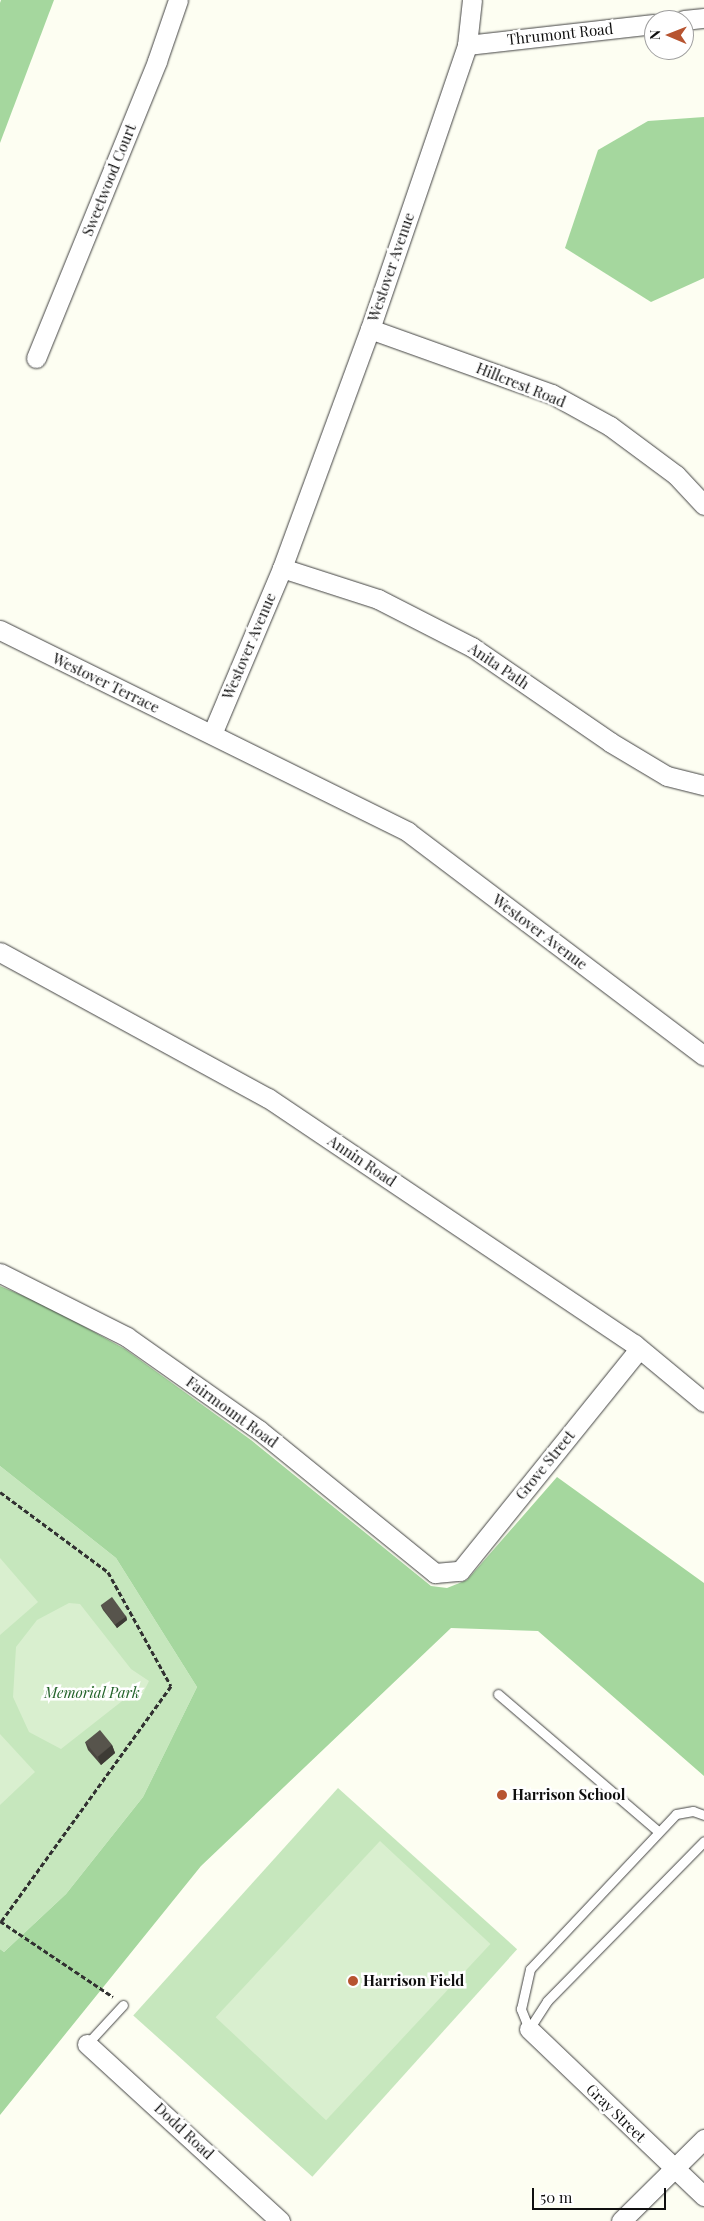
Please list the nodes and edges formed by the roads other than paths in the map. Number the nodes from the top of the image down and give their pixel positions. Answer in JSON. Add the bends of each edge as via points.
{"nodes":[{"id":1,"x":178,"y":0,"type":"edge"},
{"id":2,"x":472,"y":0,"type":"edge"},
{"id":3,"x":644,"y":25,"type":"edge"},
{"id":4,"x":467,"y":45,"type":"junction"},
{"id":5,"x":370,"y":329,"type":"junction"},
{"id":6,"x":36,"y":358,"type":"dead end"},
{"id":7,"x":704,"y":505,"type":"edge"},
{"id":8,"x":282,"y":568,"type":"junction"},
{"id":9,"x":0,"y":630,"type":"edge"},
{"id":10,"x":212,"y":734,"type":"junction"},
{"id":11,"x":704,"y":785,"type":"edge"},
{"id":12,"x":0,"y":952,"type":"edge"},
{"id":13,"x":704,"y":1056,"type":"edge"},
{"id":14,"x":0,"y":1273,"type":"edge"},
{"id":15,"x":639,"y":1349,"type":"junction"},
{"id":16,"x":704,"y":1402,"type":"edge"},
{"id":17,"x":447,"y":1574,"type":"joint"},
{"id":18,"x":498,"y":1694,"type":"dead end"},
{"id":19,"x":704,"y":1815,"type":"edge"},
{"id":20,"x":658,"y":1830,"type":"junction"},
{"id":21,"x":704,"y":1841,"type":"edge"},
{"id":22,"x":124,"y":2005,"type":"road end"},
{"id":23,"x":530,"y":2029,"type":"junction"},
{"id":24,"x":87,"y":2044,"type":"joint"},
{"id":25,"x":704,"y":2138,"type":"edge"},
{"id":26,"x":675,"y":2170,"type":"junction"},
{"id":27,"x":704,"y":2196,"type":"edge"},
{"id":28,"x":280,"y":2221,"type":"edge"},
{"id":29,"x":621,"y":2221,"type":"edge"}],
"edges":[{"from":1,"to":6,"type":"street","name":"Sweetwood Court","via":[[157,61]]},
{"from":2,"to":4,"type":"street","name":"Westover Avenue"},
{"from":3,"to":4,"type":"street","name":"Thrumont Road"},
{"from":4,"to":5,"type":"street","name":"Westover Avenue"},
{"from":5,"to":7,"type":"street","name":"Hillcrest Road","via":[[552,394],[610,426],[676,475]]},
{"from":5,"to":8,"type":"street","name":"Westover Avenue"},
{"from":8,"to":10,"type":"street","name":"Westover Avenue"},
{"from":8,"to":11,"type":"street","name":"Anita Path","via":[[378,599],[472,647],[610,742],[667,776]]},
{"from":9,"to":10,"type":"street","name":"Westover Terrace"},
{"from":10,"to":13,"type":"street","name":"Westover Avenue","via":[[408,832]]},
{"from":12,"to":15,"type":"street","name":"Annin Road","via":[[268,1098]]},
{"from":14,"to":17,"type":"street","name":"Fairmount Road","via":[[127,1337],[259,1430],[435,1573]]},
{"from":15,"to":16,"type":"street","name":"Annin Road"},
{"from":15,"to":17,"type":"street","name":"Grove Street","via":[[460,1572]]},
{"from":18,"to":20,"type":"lane"},
{"from":19,"to":20,"type":"lane","via":[[692,1811],[676,1814]]},
{"from":20,"to":23,"type":"lane","via":[[530,1969],[521,2009]]},
{"from":21,"to":23,"type":"lane","via":[[547,2001]]},
{"from":22,"to":24,"type":"lane"},
{"from":23,"to":26,"type":"street","name":"Gray Street"},
{"from":24,"to":28,"type":"street","name":"Dodd Road"},
{"from":25,"to":26,"type":"street"},
{"from":26,"to":27,"type":"street","name":"Gray Street"},
{"from":26,"to":29,"type":"street"}]}
